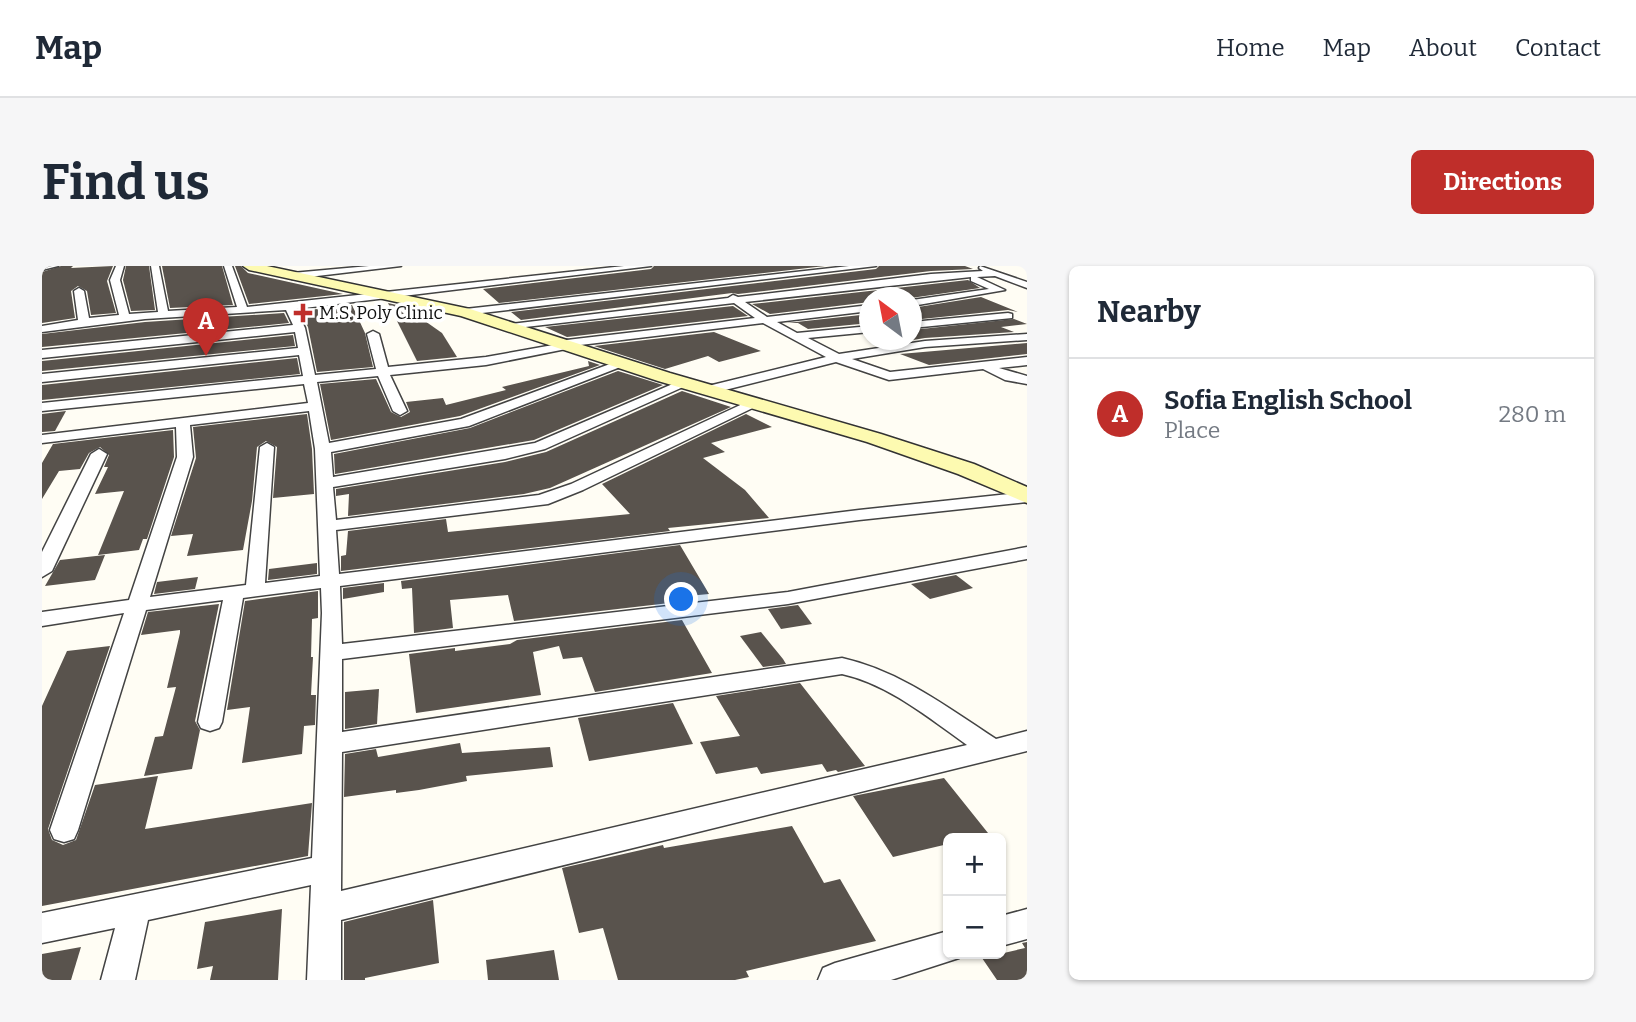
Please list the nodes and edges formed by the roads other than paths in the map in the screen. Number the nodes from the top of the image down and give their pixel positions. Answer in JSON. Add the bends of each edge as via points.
{"nodes":[{"id":1,"x":54,"y":266,"type":"edge"},
{"id":2,"x":120,"y":266,"type":"edge"},
{"id":3,"x":155,"y":266,"type":"edge"},
{"id":4,"x":228,"y":266,"type":"edge"},
{"id":5,"x":249,"y":266,"type":"edge"},
{"id":6,"x":397,"y":266,"type":"edge"},
{"id":7,"x":872,"y":266,"type":"edge"},
{"id":8,"x":978,"y":266,"type":"edge"},
{"id":9,"x":42,"y":268,"type":"edge"},
{"id":10,"x":656,"y":269,"type":"edge"},
{"id":11,"x":997,"y":273,"type":"junction"},
{"id":12,"x":292,"y":276,"type":"junction"},
{"id":13,"x":965,"y":276,"type":"junction"},
{"id":14,"x":615,"y":281,"type":"dead end"},
{"id":15,"x":601,"y":283,"type":"dead end"},
{"id":16,"x":588,"y":284,"type":"dead end"},
{"id":17,"x":704,"y":284,"type":"junction"},
{"id":18,"x":1027,"y":285,"type":"edge"},
{"id":19,"x":688,"y":286,"type":"junction"},
{"id":20,"x":453,"y":287,"type":"junction"},
{"id":21,"x":79,"y":291,"type":"dead end"},
{"id":22,"x":387,"y":296,"type":"junction"},
{"id":23,"x":737,"y":300,"type":"junction"},
{"id":24,"x":922,"y":302,"type":"edge"},
{"id":25,"x":460,"y":306,"type":"junction"},
{"id":26,"x":290,"y":307,"type":"junction"},
{"id":27,"x":859,"y":308,"type":"edge"},
{"id":28,"x":243,"y":310,"type":"junction"},
{"id":29,"x":164,"y":315,"type":"junction"},
{"id":30,"x":1008,"y":316,"type":"dead end"},
{"id":31,"x":125,"y":318,"type":"junction"},
{"id":32,"x":765,"y":320,"type":"junction"},
{"id":33,"x":84,"y":322,"type":"junction"},
{"id":34,"x":922,"y":326,"type":"edge"},
{"id":35,"x":511,"y":327,"type":"junction"},
{"id":36,"x":300,"y":328,"type":"junction"},
{"id":37,"x":42,"y":329,"type":"edge"},
{"id":38,"x":859,"y":331,"type":"edge"},
{"id":39,"x":922,"y":333,"type":"edge"},
{"id":40,"x":373,"y":334,"type":"dead end"},
{"id":41,"x":797,"y":337,"type":"junction"},
{"id":42,"x":1027,"y":337,"type":"edge"},
{"id":43,"x":940,"y":343,"type":"junction"},
{"id":44,"x":562,"y":345,"type":"junction"},
{"id":45,"x":304,"y":351,"type":"junction"},
{"id":46,"x":42,"y":354,"type":"edge"},
{"id":47,"x":837,"y":358,"type":"junction"},
{"id":48,"x":1027,"y":361,"type":"edge"},
{"id":49,"x":622,"y":364,"type":"junction"},
{"id":50,"x":984,"y":366,"type":"junction"},
{"id":51,"x":383,"y":372,"type":"junction"},
{"id":52,"x":42,"y":378,"type":"edge"},
{"id":53,"x":309,"y":379,"type":"junction"},
{"id":54,"x":1027,"y":380,"type":"edge"},
{"id":55,"x":686,"y":383,"type":"junction"},
{"id":56,"x":709,"y":390,"type":"junction"},
{"id":57,"x":756,"y":403,"type":"junction"},
{"id":58,"x":314,"y":406,"type":"junction"},
{"id":59,"x":42,"y":407,"type":"edge"},
{"id":60,"x":400,"y":411,"type":"dead end"},
{"id":61,"x":183,"y":422,"type":"junction"},
{"id":62,"x":42,"y":439,"type":"edge"},
{"id":63,"x":267,"y":447,"type":"dead end"},
{"id":64,"x":323,"y":449,"type":"junction"},
{"id":65,"x":99,"y":454,"type":"dead end"},
{"id":66,"x":325,"y":483,"type":"junction"},
{"id":67,"x":1027,"y":497,"type":"edge"},
{"id":68,"x":327,"y":526,"type":"junction"},
{"id":69,"x":1027,"y":553,"type":"edge"},
{"id":70,"x":42,"y":570,"type":"edge"},
{"id":71,"x":330,"y":582,"type":"junction"},
{"id":72,"x":245,"y":592,"type":"junction"},
{"id":73,"x":136,"y":605,"type":"junction"},
{"id":74,"x":42,"y":619,"type":"edge"},
{"id":75,"x":331,"y":653,"type":"junction"},
{"id":76,"x":209,"y":722,"type":"dead end"},
{"id":77,"x":1027,"y":741,"type":"edge"},
{"id":78,"x":329,"y":744,"type":"junction"},
{"id":79,"x":992,"y":749,"type":"junction"},
{"id":80,"x":64,"y":830,"type":"dead end"},
{"id":81,"x":325,"y":869,"type":"junction"},
{"id":82,"x":135,"y":908,"type":"junction"},
{"id":83,"x":325,"y":909,"type":"junction"},
{"id":84,"x":1027,"y":924,"type":"edge"},
{"id":85,"x":42,"y":928,"type":"edge"},
{"id":86,"x":1006,"y":930,"type":"edge"},
{"id":87,"x":943,"y":948,"type":"edge"},
{"id":88,"x":118,"y":980,"type":"edge"},
{"id":89,"x":324,"y":980,"type":"edge"},
{"id":90,"x":835,"y":980,"type":"edge"}],
"edges":[{"from":1,"to":9,"type":"street"},
{"from":2,"to":31,"type":"street","via":[[114,281]]},
{"from":3,"to":29,"type":"street"},
{"from":4,"to":28,"type":"street"},
{"from":5,"to":12,"type":"street"},
{"from":6,"to":12,"type":"street"},
{"from":7,"to":17,"type":"street"},
{"from":8,"to":11,"type":"street"},
{"from":10,"to":19,"type":"street"},
{"from":10,"to":20,"type":"street"},
{"from":11,"to":13,"type":"street"},
{"from":11,"to":18,"type":"street"},
{"from":12,"to":22,"type":"street"},
{"from":13,"to":23,"type":"street"},
{"from":13,"to":24,"type":"street","via":[[1000,290]]},
{"from":14,"to":15,"type":"street"},
{"from":16,"to":20,"type":"street","via":[[468,298]]},
{"from":17,"to":19,"type":"street"},
{"from":17,"to":23,"type":"street"},
{"from":19,"to":25,"type":"street"},
{"from":20,"to":22,"type":"street"},
{"from":21,"to":33,"type":"street"},
{"from":22,"to":25,"type":"street"},
{"from":22,"to":26,"type":"street"},
{"from":23,"to":32,"type":"street"},
{"from":23,"to":35,"type":"street"},
{"from":25,"to":35,"type":"street"},
{"from":26,"to":28,"type":"street"},
{"from":26,"to":36,"type":"street"},
{"from":27,"to":32,"type":"street"},
{"from":28,"to":29,"type":"street"},
{"from":29,"to":31,"type":"street"},
{"from":30,"to":34,"type":"street"},
{"from":31,"to":33,"type":"street"},
{"from":32,"to":41,"type":"street"},
{"from":32,"to":44,"type":"street"},
{"from":33,"to":37,"type":"street"},
{"from":35,"to":44,"type":"street"},
{"from":36,"to":45,"type":"street"},
{"from":36,"to":46,"type":"street"},
{"from":38,"to":41,"type":"street"},
{"from":39,"to":43,"type":"street"},
{"from":40,"to":51,"type":"street"},
{"from":41,"to":47,"type":"street"},
{"from":42,"to":43,"type":"street"},
{"from":43,"to":47,"type":"street"},
{"from":43,"to":50,"type":"street"},
{"from":44,"to":49,"type":"street"},
{"from":44,"to":51,"type":"street","via":[[486,361]]},
{"from":45,"to":52,"type":"street"},
{"from":45,"to":53,"type":"street"},
{"from":47,"to":50,"type":"street","via":[[889,376]]},
{"from":47,"to":56,"type":"street"},
{"from":48,"to":50,"type":"street"},
{"from":49,"to":55,"type":"street"},
{"from":49,"to":64,"type":"street","via":[[464,424]]},
{"from":50,"to":54,"type":"street"},
{"from":51,"to":53,"type":"street"},
{"from":51,"to":60,"type":"street"},
{"from":53,"to":58,"type":"street"},
{"from":53,"to":59,"type":"street"},
{"from":55,"to":56,"type":"street"},
{"from":55,"to":66,"type":"street","via":[[540,446]]},
{"from":56,"to":57,"type":"street"},
{"from":57,"to":67,"type":"street","via":[[966,469]]},
{"from":57,"to":68,"type":"street","via":[[542,500]]},
{"from":58,"to":61,"type":"street"},
{"from":58,"to":64,"type":"street"},
{"from":61,"to":62,"type":"street"},
{"from":61,"to":73,"type":"street","via":[[185,457]]},
{"from":63,"to":72,"type":"street"},
{"from":64,"to":66,"type":"street"},
{"from":65,"to":70,"type":"street"},
{"from":66,"to":68,"type":"street"},
{"from":67,"to":71,"type":"street"},
{"from":68,"to":71,"type":"street"},
{"from":69,"to":75,"type":"street","via":[[788,598]]},
{"from":71,"to":72,"type":"street"},
{"from":71,"to":75,"type":"street"},
{"from":72,"to":73,"type":"street"},
{"from":72,"to":76,"type":"street"},
{"from":73,"to":74,"type":"street"},
{"from":73,"to":80,"type":"street"},
{"from":75,"to":78,"type":"street"},
{"from":77,"to":79,"type":"street"},
{"from":78,"to":79,"type":"street","via":[[842,666],[882,678]]},
{"from":78,"to":81,"type":"street"},
{"from":79,"to":83,"type":"street"},
{"from":81,"to":82,"type":"street"},
{"from":81,"to":83,"type":"street"},
{"from":82,"to":85,"type":"street"},
{"from":82,"to":88,"type":"street"},
{"from":83,"to":89,"type":"street"},
{"from":84,"to":86,"type":"street"},
{"from":87,"to":90,"type":"street"}]}
